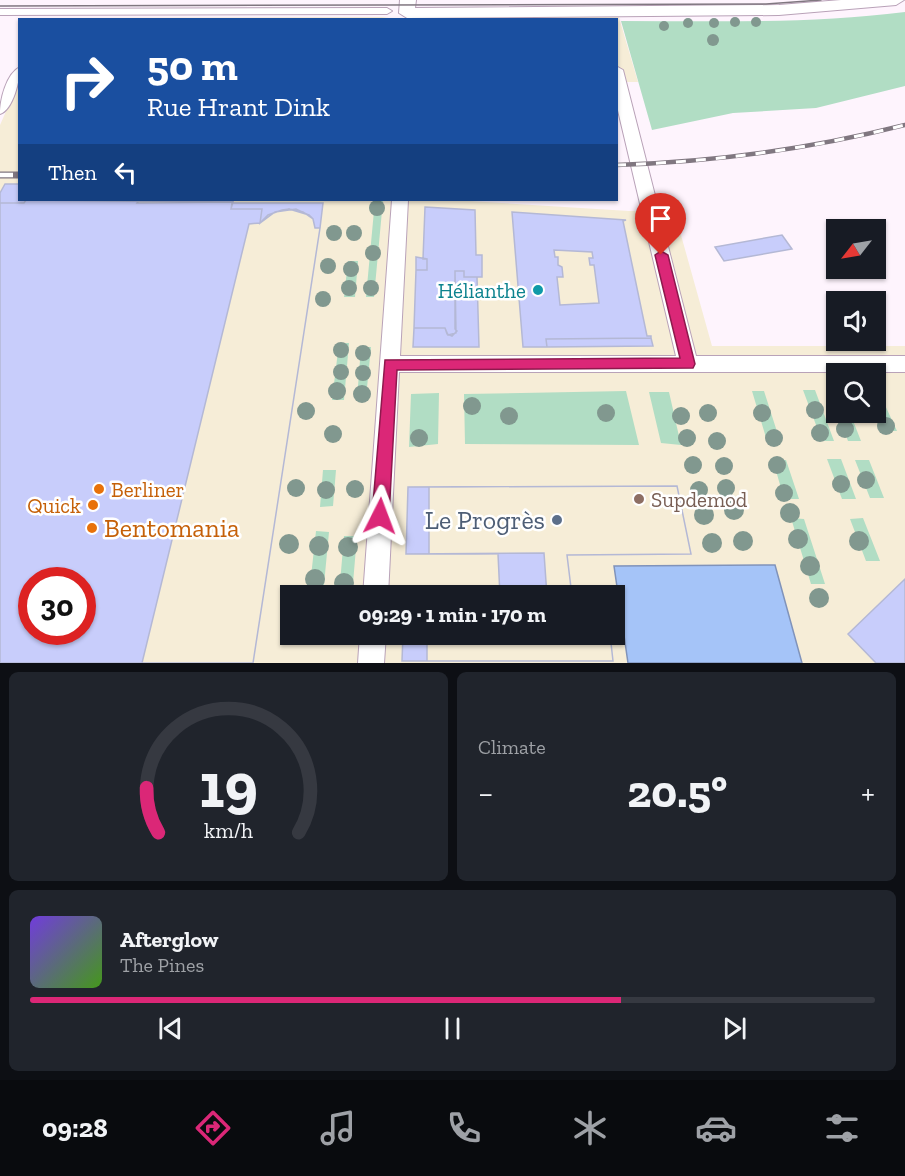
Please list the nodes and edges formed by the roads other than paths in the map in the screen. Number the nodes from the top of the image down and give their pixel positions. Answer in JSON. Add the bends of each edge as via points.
{"nodes":[{"id":1,"x":57,"y":0,"type":"edge"},
{"id":2,"x":896,"y":0,"type":"edge"},
{"id":3,"x":387,"y":11,"type":"dead end"},
{"id":4,"x":407,"y":11,"type":"edge"},
{"id":5,"x":0,"y":12,"type":"edge"},
{"id":6,"x":604,"y":15,"type":"edge"},
{"id":7,"x":46,"y":16,"type":"edge"},
{"id":8,"x":18,"y":74,"type":"edge"},
{"id":9,"x":618,"y":78,"type":"edge"},
{"id":10,"x":0,"y":111,"type":"edge"},
{"id":11,"x":400,"y":201,"type":"edge"},
{"id":12,"x":390,"y":364,"type":"junction"},
{"id":13,"x":688,"y":364,"type":"junction"},
{"id":14,"x":905,"y":364,"type":"edge"},
{"id":15,"x":376,"y":585,"type":"edge"},
{"id":16,"x":372,"y":645,"type":"edge"},
{"id":17,"x":371,"y":663,"type":"edge"}],
"edges":[{"from":1,"to":7,"type":"street"},
{"from":2,"to":6,"type":"street","via":[[810,9]]},
{"from":3,"to":7,"type":"street"},
{"from":4,"to":6,"type":"street"},
{"from":5,"to":7,"type":"street"},
{"from":8,"to":10,"type":"street"},
{"from":9,"to":13,"type":"street"},
{"from":11,"to":12,"type":"street"},
{"from":12,"to":13,"type":"street"},
{"from":12,"to":15,"type":"street"},
{"from":13,"to":14,"type":"street"},
{"from":16,"to":17,"type":"street"}]}
